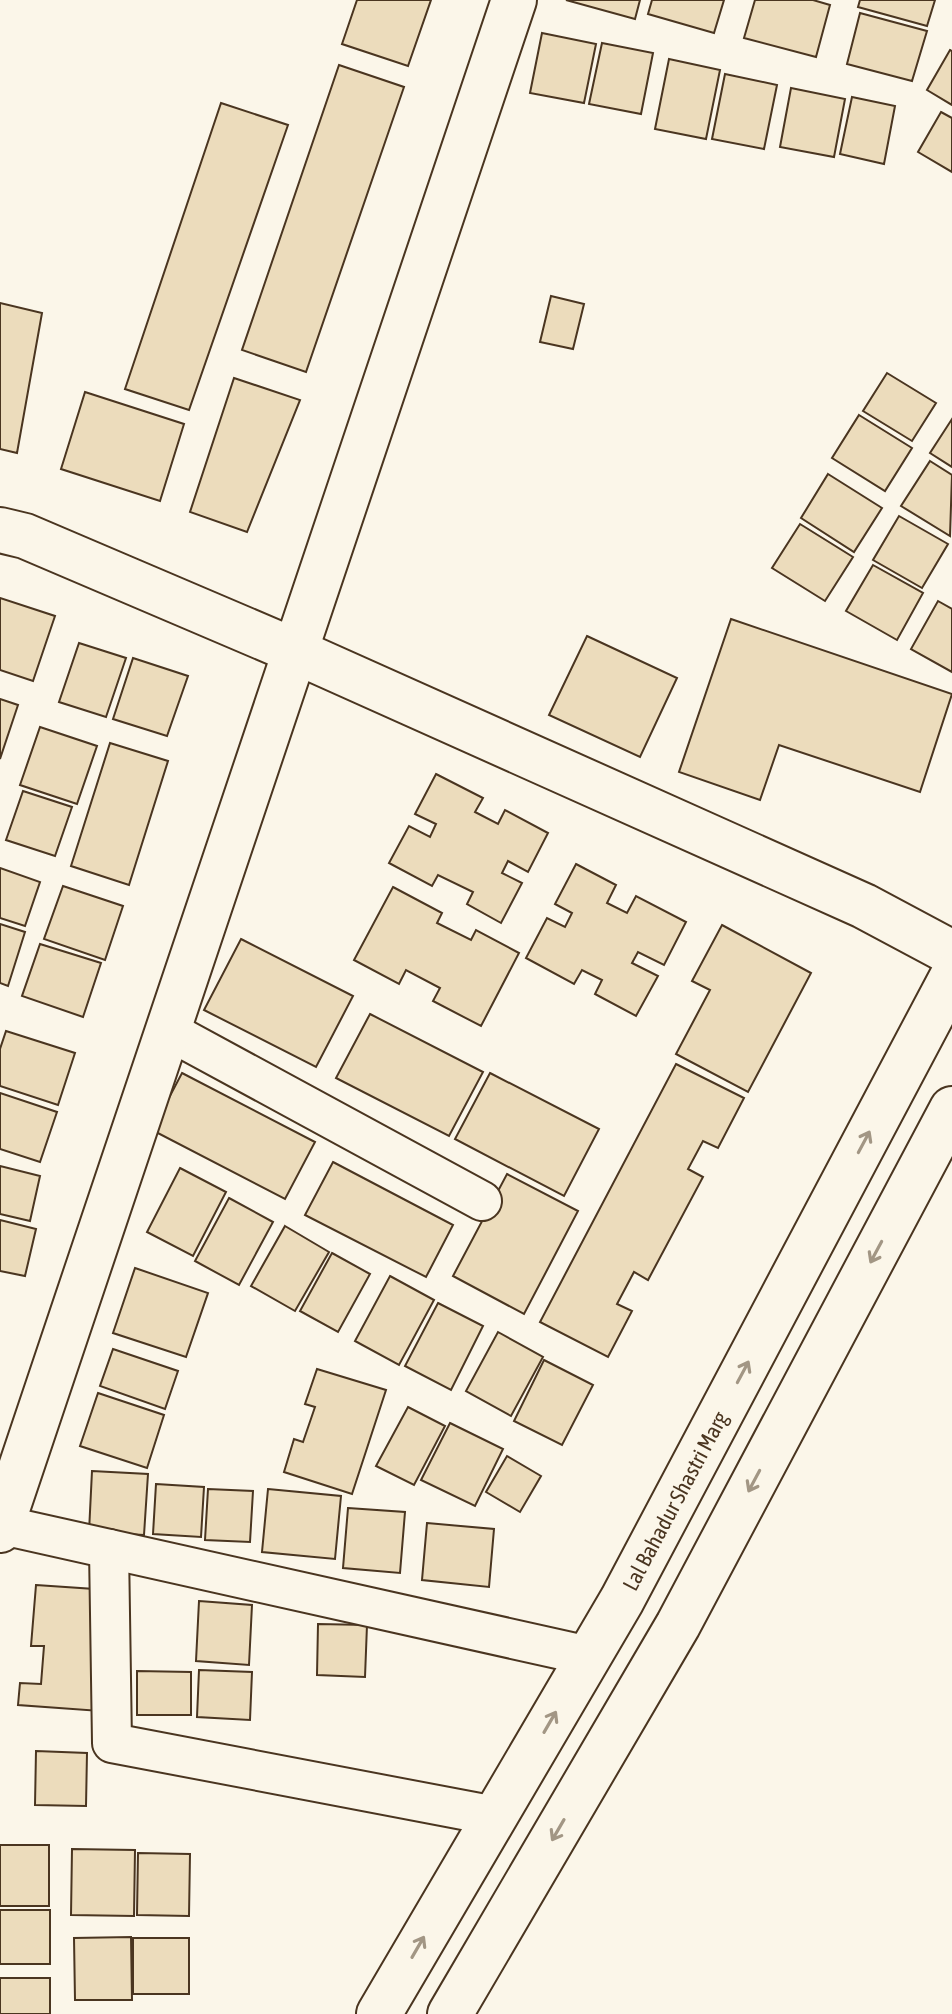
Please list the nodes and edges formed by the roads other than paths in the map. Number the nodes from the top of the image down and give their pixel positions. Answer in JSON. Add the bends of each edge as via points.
{"nodes":[{"id":1,"x":514,"y":0,"type":"edge"},
{"id":2,"x":0,"y":530,"type":"edge"},
{"id":3,"x":297,"y":652,"type":"junction"},
{"id":4,"x":952,"y":953,"type":"edge"},
{"id":5,"x":952,"y":977,"type":"edge"},
{"id":6,"x":169,"y":1031,"type":"junction"},
{"id":7,"x":952,"y":1109,"type":"edge"},
{"id":8,"x":482,"y":1201,"type":"dead end"},
{"id":9,"x":1,"y":1528,"type":"edge"},
{"id":10,"x":109,"y":1549,"type":"junction"},
{"id":11,"x":589,"y":1656,"type":"junction"},
{"id":12,"x":495,"y":1816,"type":"junction"},
{"id":13,"x":379,"y":2014,"type":"edge"},
{"id":14,"x":450,"y":2014,"type":"edge"}],
"edges":[{"from":1,"to":3,"type":"main road"},
{"from":2,"to":3,"type":"main road"},
{"from":3,"to":4,"type":"main road","via":[[864,906]]},
{"from":3,"to":6,"type":"main road"},
{"from":11,"to":5,"type":"main road","name":"Lal Bahadur Shastri Marg","one_way":true},
{"from":6,"to":8,"type":"street"},
{"from":6,"to":9,"type":"main road"},
{"from":7,"to":14,"type":"main road","one_way":true,"via":[[678,1625]]},
{"from":9,"to":10,"type":"street"},
{"from":10,"to":11,"type":"street"},
{"from":10,"to":12,"type":"street","via":[[112,1743]]},
{"from":12,"to":11,"type":"main road","name":"Lal Bahadur Shastri Marg","one_way":true},
{"from":13,"to":12,"type":"main road","name":"Lal Bahadur Shastri Marg","one_way":true}]}
